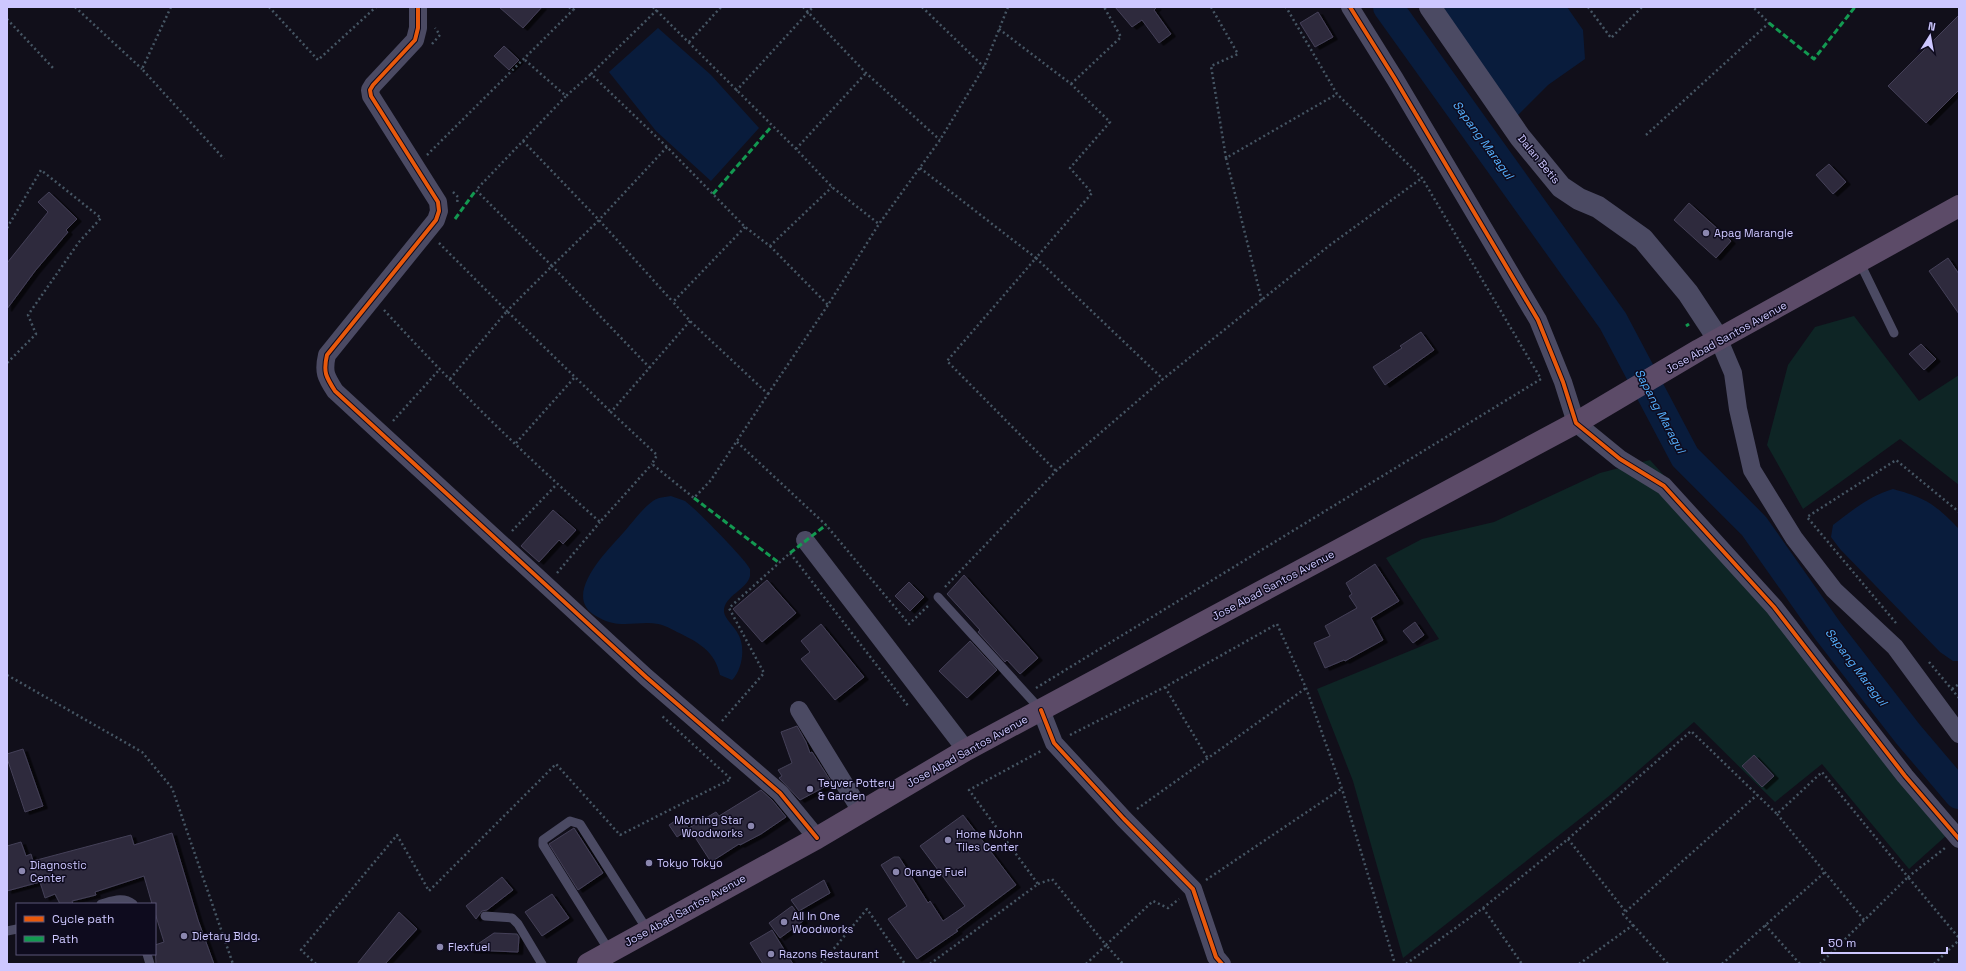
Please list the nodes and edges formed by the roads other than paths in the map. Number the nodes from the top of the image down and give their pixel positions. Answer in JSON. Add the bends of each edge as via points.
{"nodes":[{"id":1,"x":418,"y":7,"type":"edge"},
{"id":2,"x":1350,"y":7,"type":"edge"},
{"id":3,"x":1430,"y":7,"type":"edge"},
{"id":4,"x":1959,"y":206,"type":"edge"},
{"id":5,"x":1860,"y":263,"type":"junction"},
{"id":6,"x":1894,"y":333,"type":"dead end"},
{"id":7,"x":1719,"y":340,"type":"junction"},
{"id":8,"x":1579,"y":422,"type":"junction"},
{"id":9,"x":805,"y":540,"type":"dead end"},
{"id":10,"x":938,"y":597,"type":"road end"},
{"id":11,"x":799,"y":710,"type":"dead end"},
{"id":12,"x":1041,"y":710,"type":"junction"},
{"id":13,"x":1959,"y":734,"type":"edge"},
{"id":14,"x":966,"y":750,"type":"junction"},
{"id":15,"x":861,"y":811,"type":"junction"},
{"id":16,"x":817,"y":838,"type":"junction"},
{"id":17,"x":1955,"y":841,"type":"edge"},
{"id":18,"x":105,"y":903,"type":"edge"},
{"id":19,"x":131,"y":903,"type":"edge"},
{"id":20,"x":485,"y":916,"type":"dead end"},
{"id":21,"x":648,"y":931,"type":"junction"},
{"id":22,"x":610,"y":952,"type":"junction"},
{"id":23,"x":542,"y":964,"type":"edge"},
{"id":24,"x":588,"y":964,"type":"edge"},
{"id":25,"x":1222,"y":964,"type":"edge"}],
"edges":[{"from":1,"to":16,"type":"street","via":[[415,40],[370,90],[371,96],[438,202],[438,216],[326,355],[324,367],[327,378],[335,391],[634,667],[780,793]]},
{"from":2,"to":8,"type":"street","via":[[1396,79],[1538,320]]},
{"from":3,"to":7,"type":"street","name":"Dalan Betis","via":[[1520,137],[1561,187],[1598,207],[1643,239],[1688,293]]},
{"from":4,"to":5,"type":"highway","name":"Jose Abad Santos Avenue"},
{"from":5,"to":6,"type":"lane"},
{"from":5,"to":7,"type":"highway","name":"Jose Abad Santos Avenue"},
{"from":7,"to":8,"type":"highway","name":"Jose Abad Santos Avenue"},
{"from":7,"to":13,"type":"street","via":[[1733,373],[1738,409],[1752,470],[1794,538],[1834,590],[1895,647]]},
{"from":8,"to":12,"type":"highway","name":"Jose Abad Santos Avenue"},
{"from":8,"to":17,"type":"street","via":[[1620,459],[1664,486],[1774,607]]},
{"from":9,"to":14,"type":"street"},
{"from":10,"to":12,"type":"lane"},
{"from":11,"to":15,"type":"street"},
{"from":12,"to":14,"type":"highway","name":"Jose Abad Santos Avenue"},
{"from":12,"to":25,"type":"street","via":[[1054,743],[1193,889],[1216,956]]},
{"from":14,"to":15,"type":"highway","name":"Jose Abad Santos Avenue"},
{"from":15,"to":16,"type":"highway","name":"Jose Abad Santos Avenue"},
{"from":16,"to":21,"type":"highway","name":"Jose Abad Santos Avenue"},
{"from":18,"to":19,"type":"lane","via":[[119,899]]},
{"from":20,"to":23,"type":"lane","via":[[512,918]]},
{"from":21,"to":22,"type":"highway","name":"Jose Abad Santos Avenue"},
{"from":21,"to":22,"type":"lane","via":[[580,824],[570,821],[546,836],[543,845]]},
{"from":22,"to":24,"type":"highway","name":"Jose Abad Santos Avenue"}]}
